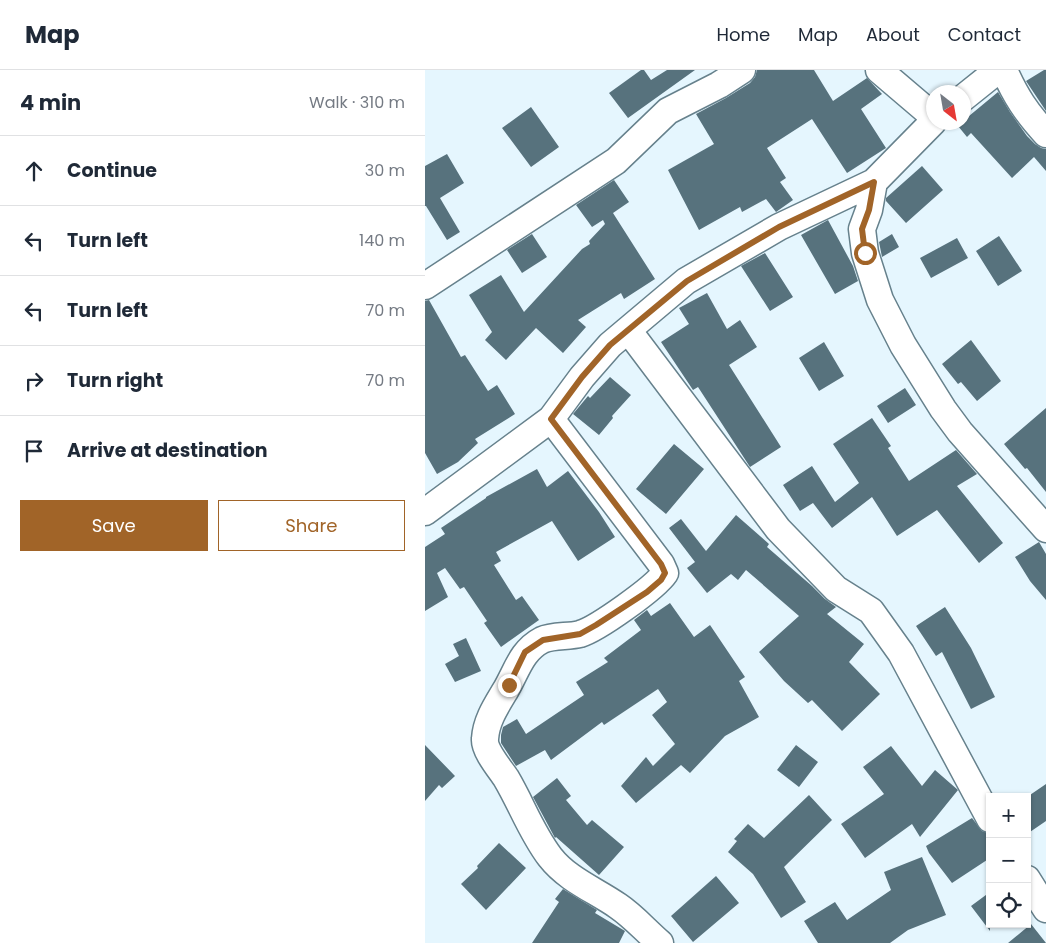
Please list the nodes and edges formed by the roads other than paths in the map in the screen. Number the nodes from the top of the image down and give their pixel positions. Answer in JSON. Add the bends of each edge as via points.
{"nodes":[{"id":1,"x":742,"y":70,"type":"edge"},
{"id":2,"x":879,"y":70,"type":"edge"},
{"id":3,"x":998,"y":70,"type":"edge"},
{"id":4,"x":1004,"y":70,"type":"edge"},
{"id":5,"x":971,"y":92,"type":"edge"},
{"id":6,"x":926,"y":110,"type":"edge"},
{"id":7,"x":926,"y":129,"type":"edge"},
{"id":8,"x":1046,"y":134,"type":"edge"},
{"id":9,"x":874,"y":182,"type":"junction"},
{"id":10,"x":425,"y":286,"type":"edge"},
{"id":11,"x":628,"y":330,"type":"junction"},
{"id":12,"x":551,"y":419,"type":"junction"},
{"id":13,"x":425,"y":512,"type":"edge"},
{"id":14,"x":1046,"y":529,"type":"edge"},
{"id":15,"x":986,"y":812,"type":"edge"},
{"id":16,"x":1030,"y":883,"type":"edge"},
{"id":17,"x":1046,"y":909,"type":"edge"},
{"id":18,"x":661,"y":943,"type":"edge"}],
"edges":[{"from":1,"to":10,"type":"street","via":[[668,111],[616,162]]},
{"from":2,"to":6,"type":"street"},
{"from":3,"to":5,"type":"street"},
{"from":4,"to":8,"type":"street","via":[[1016,97]]},
{"from":7,"to":9,"type":"street"},
{"from":9,"to":11,"type":"street","via":[[779,227],[687,281]]},
{"from":9,"to":14,"type":"street","via":[[862,229],[865,253],[880,300],[903,345],[943,409]]},
{"from":11,"to":12,"type":"street","via":[[582,377]]},
{"from":11,"to":15,"type":"street","via":[[778,529],[837,589],[871,612],[901,653]]},
{"from":12,"to":13,"type":"street"},
{"from":12,"to":18,"type":"street","via":[[665,573],[647,592],[596,625],[580,634],[543,640],[525,652],[488,720],[484,741],[551,859],[570,876],[619,906]]},
{"from":16,"to":17,"type":"street"}]}
